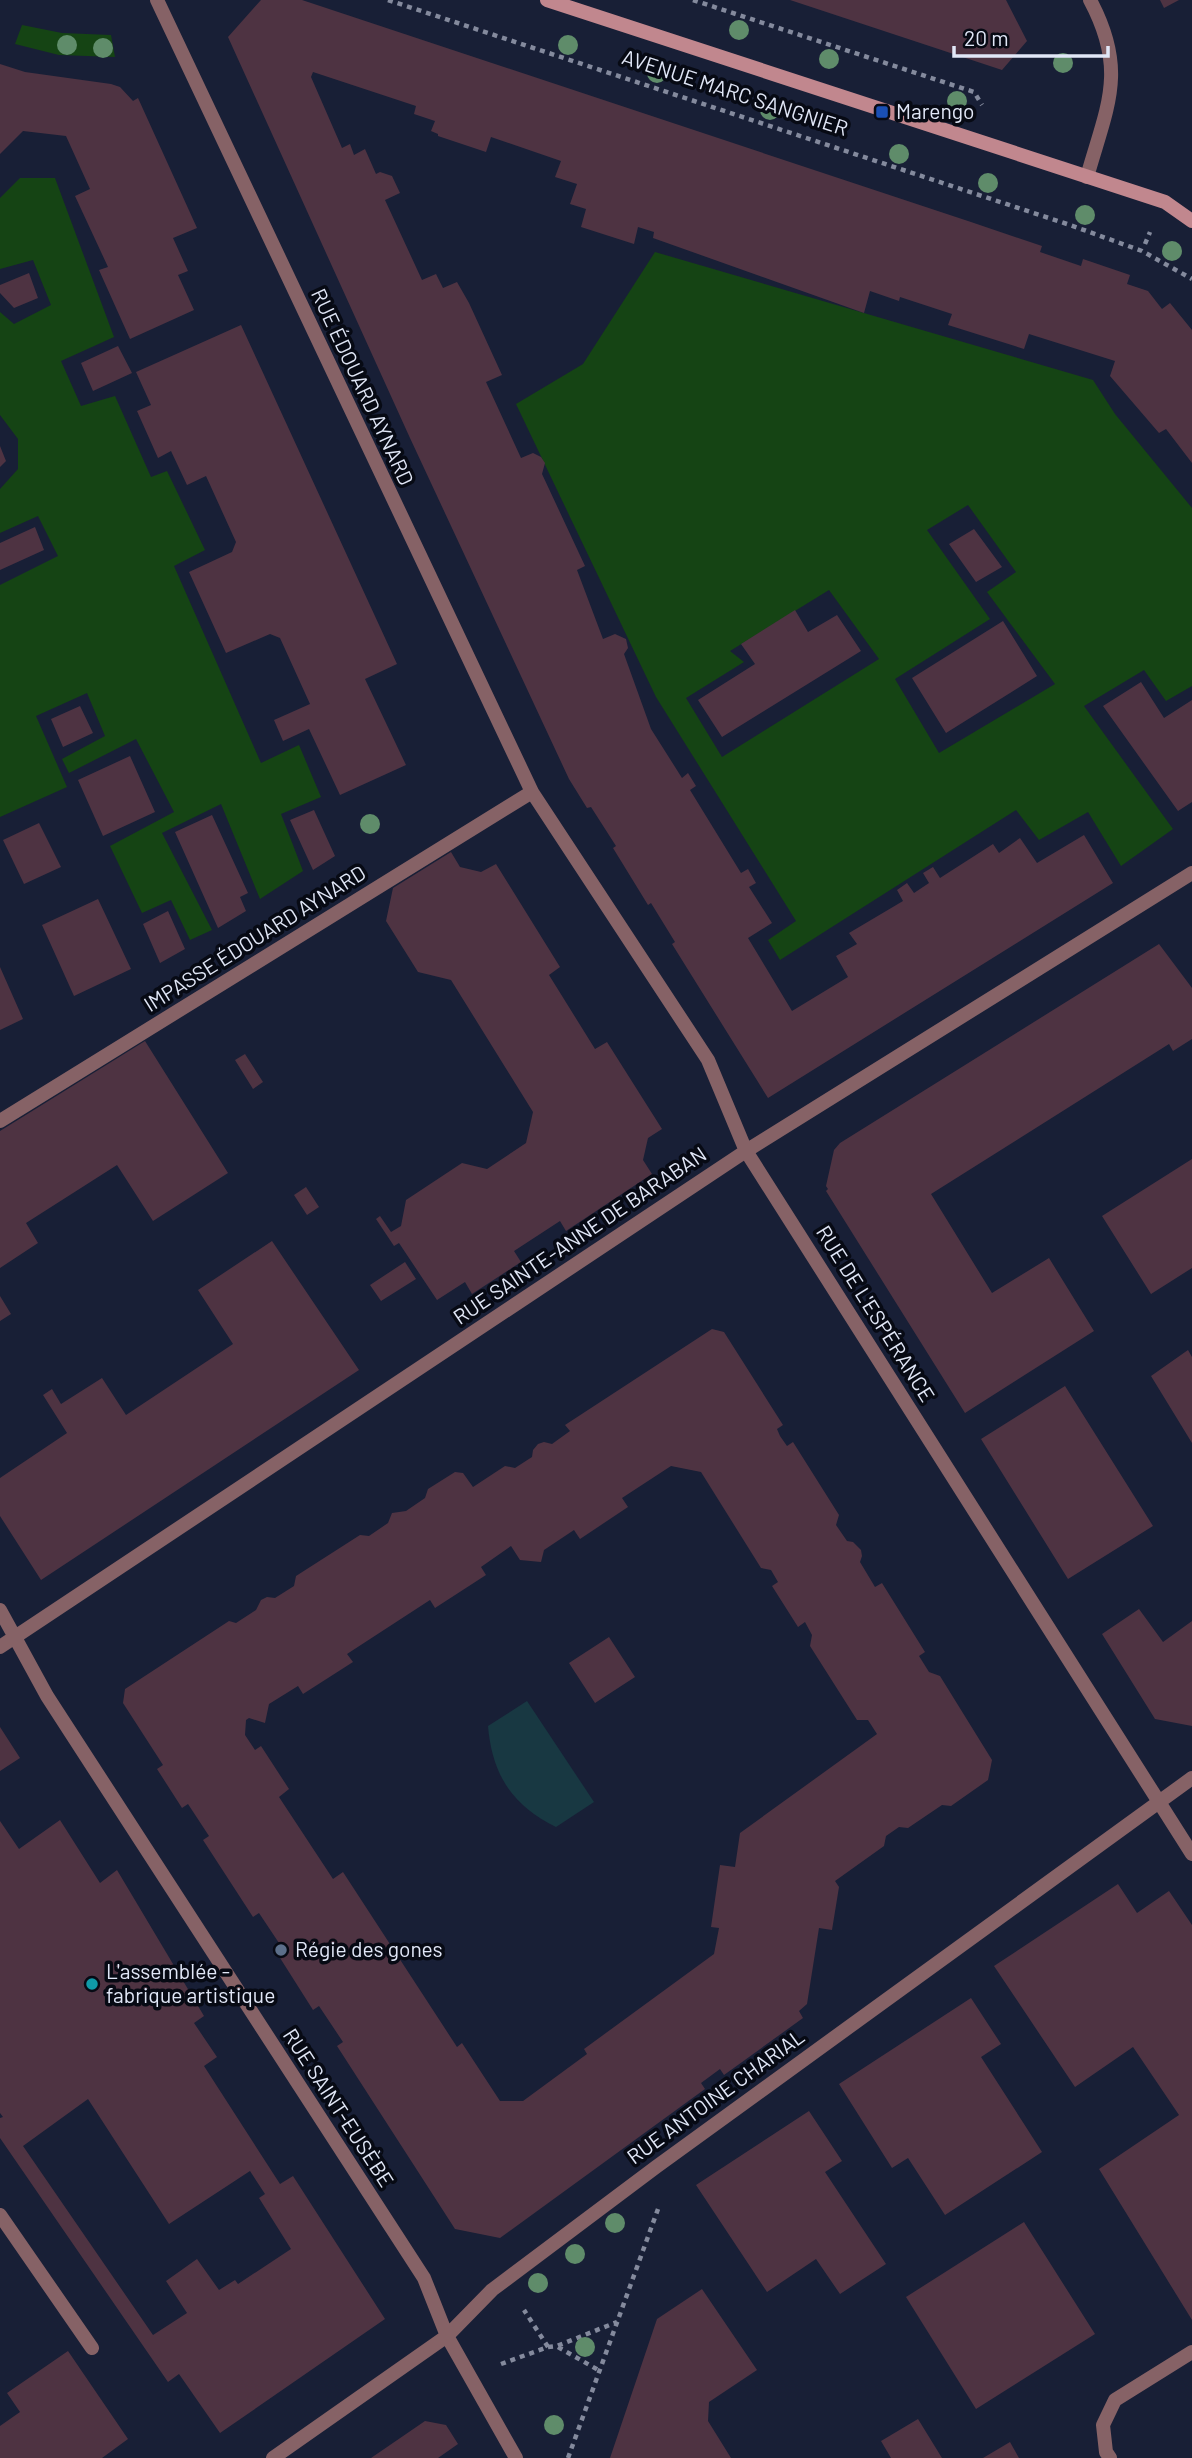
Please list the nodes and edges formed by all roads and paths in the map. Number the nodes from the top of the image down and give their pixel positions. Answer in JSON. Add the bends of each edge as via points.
{"nodes":[{"id":1,"x":157,"y":0,"type":"edge"},
{"id":2,"x":388,"y":0,"type":"edge"},
{"id":3,"x":547,"y":0,"type":"edge"},
{"id":4,"x":693,"y":0,"type":"edge"},
{"id":5,"x":1090,"y":0,"type":"edge"},
{"id":6,"x":987,"y":114,"type":"dead end"},
{"id":7,"x":1087,"y":177,"type":"junction"},
{"id":8,"x":1192,"y":220,"type":"edge"},
{"id":9,"x":1150,"y":231,"type":"dead end"},
{"id":10,"x":1145,"y":244,"type":"dead end"},
{"id":11,"x":1192,"y":279,"type":"edge"},
{"id":12,"x":532,"y":792,"type":"junction"},
{"id":13,"x":1192,"y":873,"type":"edge"},
{"id":14,"x":0,"y":1121,"type":"edge"},
{"id":15,"x":746,"y":1151,"type":"junction"},
{"id":16,"x":0,"y":1610,"type":"edge"},
{"id":17,"x":15,"y":1637,"type":"junction"},
{"id":18,"x":0,"y":1647,"type":"edge"},
{"id":19,"x":1192,"y":1778,"type":"edge"},
{"id":20,"x":1159,"y":1801,"type":"junction"},
{"id":21,"x":1192,"y":1854,"type":"edge"},
{"id":22,"x":656,"y":2167,"type":"junction"},
{"id":23,"x":0,"y":2215,"type":"edge"},
{"id":24,"x":524,"y":2310,"type":"dead end"},
{"id":25,"x":617,"y":2322,"type":"junction"},
{"id":26,"x":447,"y":2336,"type":"junction"},
{"id":27,"x":557,"y":2346,"type":"junction"},
{"id":28,"x":548,"y":2347,"type":"junction"},
{"id":29,"x":92,"y":2348,"type":"dead end"},
{"id":30,"x":1192,"y":2352,"type":"edge"},
{"id":31,"x":494,"y":2366,"type":"dead end"},
{"id":32,"x":600,"y":2371,"type":"junction"},
{"id":33,"x":273,"y":2458,"type":"edge"},
{"id":34,"x":516,"y":2458,"type":"edge"},
{"id":35,"x":568,"y":2458,"type":"edge"},
{"id":36,"x":1110,"y":2458,"type":"edge"}],
"edges":[{"from":1,"to":12,"type":"street","name":"RUE ÉDOUARD AYNARD"},
{"from":2,"to":11,"type":"path","name":"AVENUE MARC SANGNIER","via":[[1070,225],[1142,251]]},
{"from":3,"to":7,"type":"street","name":"AVENUE MARC SANGNIER"},
{"from":4,"to":6,"type":"path","via":[[974,92]]},
{"from":5,"to":7,"type":"street","via":[[1110,46],[1112,70],[1111,92]]},
{"from":7,"to":8,"type":"street","name":"AVENUE MARC SANGNIER","via":[[1165,202]]},
{"from":9,"to":10,"type":"path"},
{"from":12,"to":14,"type":"street","name":"IMPASSE ÉDOUARD AYNARD"},
{"from":12,"to":15,"type":"street","name":"RUE DE L'ESPÉRANCE","via":[[708,1060]]},
{"from":13,"to":15,"type":"street","name":"RUE SAINTE-ANNE DE BARABAN"},
{"from":15,"to":17,"type":"street","name":"RUE SAINTE-ANNE DE BARABAN"},
{"from":15,"to":20,"type":"street","name":"RUE DE L'ESPÉRANCE"},
{"from":16,"to":17,"type":"street","name":"RUE SAINT-EUSÈBE"},
{"from":17,"to":18,"type":"street","name":"RUE SAINTE-ANNE DE BARABAN"},
{"from":17,"to":26,"type":"street","name":"RUE SAINT-EUSÈBE","via":[[47,1696],[424,2278]]},
{"from":19,"to":20,"type":"street","name":"RUE ANTOINE CHARIAL"},
{"from":20,"to":21,"type":"street","name":"RUE DE L'ESPÉRANCE"},
{"from":20,"to":22,"type":"street","name":"RUE ANTOINE CHARIAL"},
{"from":22,"to":25,"type":"path","via":[[667,2184]]},
{"from":22,"to":26,"type":"street","name":"RUE ANTOINE CHARIAL","via":[[492,2290]]},
{"from":23,"to":29,"type":"street"},
{"from":24,"to":28,"type":"path"},
{"from":25,"to":27,"type":"path"},
{"from":25,"to":32,"type":"path"},
{"from":26,"to":33,"type":"street","name":"RUE ANTOINE CHARIAL"},
{"from":26,"to":34,"type":"street","name":"RUE SAINT-EUSÈBE"},
{"from":27,"to":28,"type":"path"},
{"from":27,"to":32,"type":"path"},
{"from":28,"to":31,"type":"path"},
{"from":30,"to":36,"type":"street","via":[[1115,2400],[1103,2425]]},
{"from":32,"to":35,"type":"path"}]}
